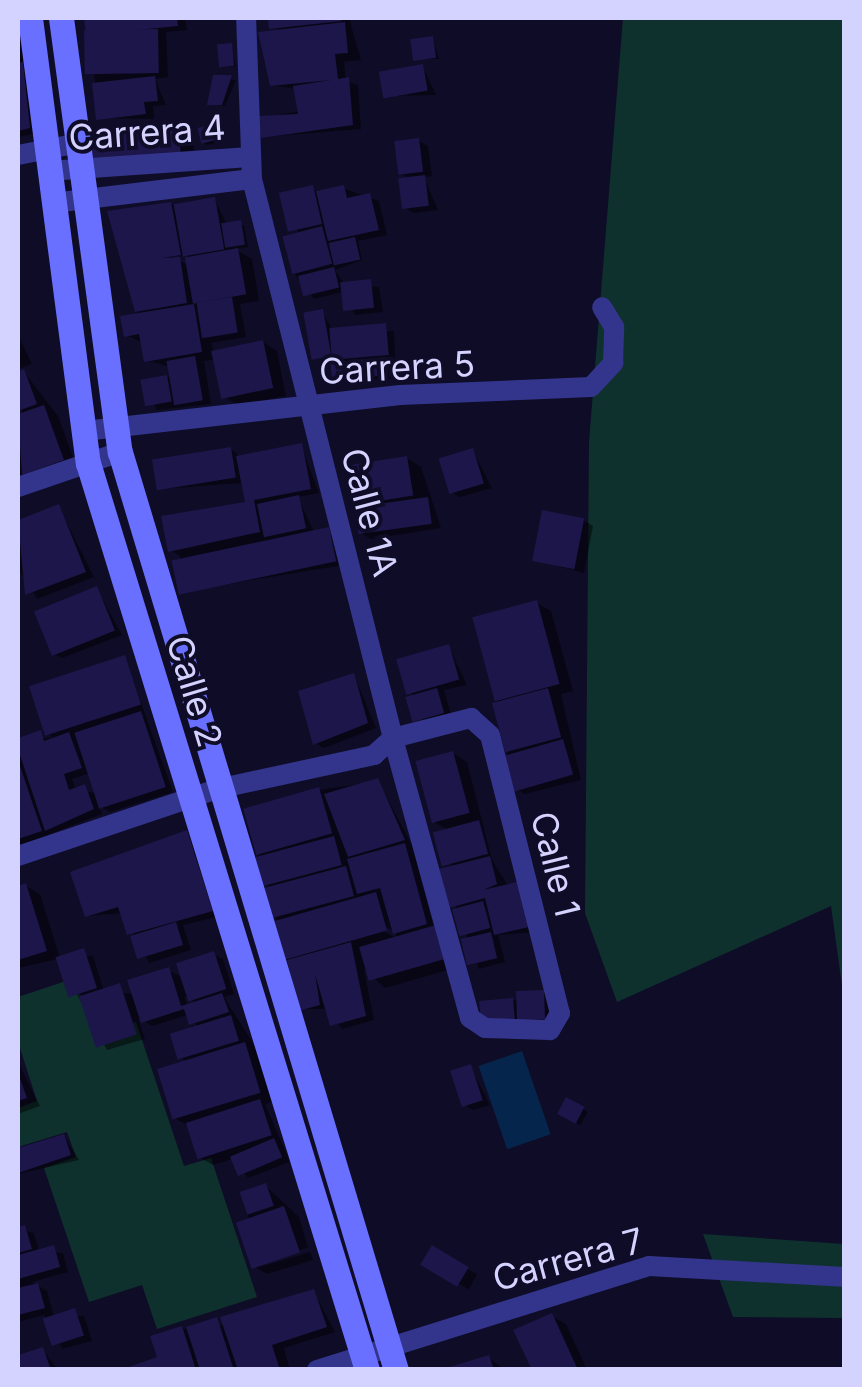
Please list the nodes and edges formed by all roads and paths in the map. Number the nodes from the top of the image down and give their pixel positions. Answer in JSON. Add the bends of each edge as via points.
{"nodes":[{"id":1,"x":30,"y":18,"type":"edge"},
{"id":2,"x":60,"y":18,"type":"edge"},
{"id":3,"x":246,"y":18,"type":"edge"},
{"id":4,"x":74,"y":144,"type":"junction"},
{"id":5,"x":18,"y":155,"type":"edge"},
{"id":6,"x":250,"y":157,"type":"junction"},
{"id":7,"x":47,"y":159,"type":"junction"},
{"id":8,"x":78,"y":173,"type":"junction"},
{"id":9,"x":252,"y":179,"type":"junction"},
{"id":10,"x":82,"y":200,"type":"junction"},
{"id":11,"x":53,"y":204,"type":"junction"},
{"id":12,"x":602,"y":307,"type":"dead end"},
{"id":13,"x":307,"y":404,"type":"junction"},
{"id":14,"x":115,"y":425,"type":"junction"},
{"id":15,"x":84,"y":432,"type":"junction"},
{"id":16,"x":120,"y":452,"type":"junction"},
{"id":17,"x":88,"y":462,"type":"junction"},
{"id":18,"x":18,"y":487,"type":"edge"},
{"id":19,"x":394,"y":738,"type":"junction"},
{"id":20,"x":217,"y":789,"type":"junction"},
{"id":21,"x":191,"y":797,"type":"junction"},
{"id":22,"x":18,"y":856,"type":"edge"},
{"id":23,"x":470,"y":1018,"type":"joint"},
{"id":24,"x":844,"y":1277,"type":"edge"},
{"id":25,"x":392,"y":1358,"type":"edge"},
{"id":26,"x":365,"y":1363,"type":"edge"},
{"id":27,"x":317,"y":1370,"type":"edge"}],
"edges":[{"from":1,"to":7,"type":"main road","name":"Calle 2"},
{"from":2,"to":4,"type":"main road","name":"Calle 2"},
{"from":3,"to":6,"type":"street","name":"Calle 1A"},
{"from":4,"to":7,"type":"street","name":"Carrera 4"},
{"from":4,"to":8,"type":"main road","name":"Calle 2"},
{"from":5,"to":7,"type":"street","name":"Carrera 4"},
{"from":6,"to":8,"type":"street","name":"Carrera 4"},
{"from":6,"to":9,"type":"street","name":"Calle 1A"},
{"from":7,"to":8,"type":"street","name":"Carrera 4"},
{"from":7,"to":11,"type":"main road","name":"Calle 2"},
{"from":8,"to":10,"type":"main road","name":"Calle 2"},
{"from":9,"to":10,"type":"street","name":"Carrera 4"},
{"from":9,"to":13,"type":"street","name":"Calle 1A"},
{"from":10,"to":11,"type":"street","name":"Carrera 4"},
{"from":10,"to":14,"type":"main road","name":"Calle 2"},
{"from":11,"to":15,"type":"main road","name":"Calle 2"},
{"from":12,"to":13,"type":"street","name":"Carrera 5","via":[[614,327],[613,363],[591,387]]},
{"from":13,"to":14,"type":"street","name":"Carrera 5"},
{"from":13,"to":19,"type":"street","name":"Calle 1A"},
{"from":14,"to":15,"type":"street","name":"Carrera 5"},
{"from":14,"to":16,"type":"main road","name":"Calle 2"},
{"from":15,"to":17,"type":"main road","name":"Calle 2"},
{"from":16,"to":17,"type":"street"},
{"from":16,"to":20,"type":"main road","name":"Calle 2"},
{"from":17,"to":18,"type":"street"},
{"from":17,"to":21,"type":"main road","name":"Calle 2"},
{"from":19,"to":20,"type":"street","via":[[374,755]]},
{"from":19,"to":23,"type":"street","name":"Calle 1A"},
{"from":19,"to":23,"type":"street","name":"Calle 1","via":[[472,718],[495,754],[560,1014],[550,1030],[485,1028]]},
{"from":20,"to":21,"type":"street"},
{"from":20,"to":25,"type":"main road","name":"Calle 2"},
{"from":21,"to":22,"type":"street"},
{"from":21,"to":26,"type":"main road","name":"Calle 2"},
{"from":24,"to":25,"type":"street","name":"Carrera 7","via":[[649,1266]]},
{"from":25,"to":26,"type":"street","name":"Carrera 7"},
{"from":26,"to":27,"type":"street","name":"Carrera 7"}]}
